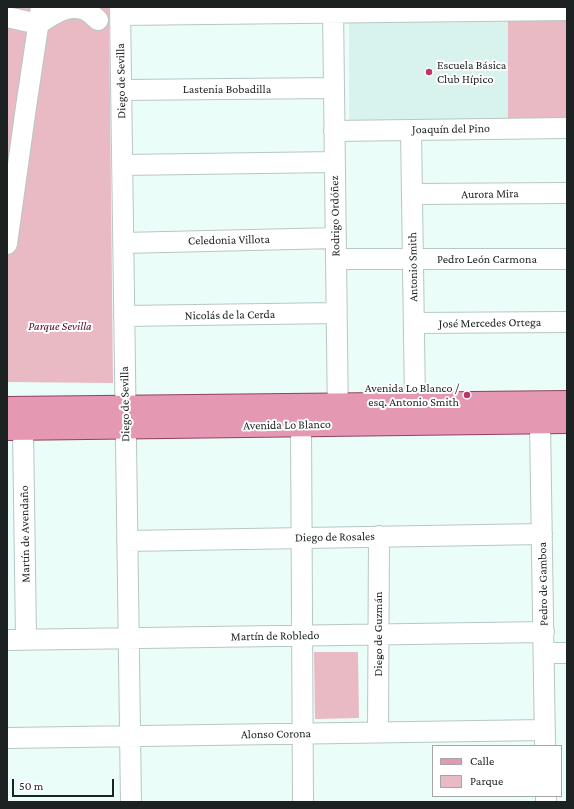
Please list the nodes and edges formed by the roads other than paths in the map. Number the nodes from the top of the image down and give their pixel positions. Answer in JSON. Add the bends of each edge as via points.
{"nodes":[{"id":1,"x":333,"y":10,"type":"edge"},
{"id":2,"x":567,"y":10,"type":"edge"},
{"id":3,"x":120,"y":11,"type":"edge"},
{"id":4,"x":40,"y":15,"type":"edge"},
{"id":5,"x":7,"y":17,"type":"edge"},
{"id":6,"x":98,"y":20,"type":"dead end"},
{"id":7,"x":334,"y":88,"type":"junction"},
{"id":8,"x":121,"y":90,"type":"junction"},
{"id":9,"x":567,"y":128,"type":"edge"},
{"id":10,"x":411,"y":130,"type":"junction"},
{"id":11,"x":334,"y":131,"type":"junction"},
{"id":12,"x":334,"y":162,"type":"junction"},
{"id":13,"x":122,"y":165,"type":"junction"},
{"id":14,"x":567,"y":193,"type":"edge"},
{"id":15,"x":412,"y":194,"type":"junction"},
{"id":16,"x":336,"y":238,"type":"junction"},
{"id":17,"x":123,"y":242,"type":"junction"},
{"id":18,"x":7,"y":244,"type":"edge"},
{"id":19,"x":336,"y":259,"type":"junction"},
{"id":20,"x":413,"y":259,"type":"junction"},
{"id":21,"x":567,"y":259,"type":"edge"},
{"id":22,"x":336,"y":313,"type":"junction"},
{"id":23,"x":124,"y":316,"type":"junction"},
{"id":24,"x":567,"y":322,"type":"edge"},
{"id":25,"x":414,"y":323,"type":"junction"},
{"id":26,"x":567,"y":402,"type":"edge"},
{"id":27,"x":415,"y":403,"type":"junction"},
{"id":28,"x":7,"y":408,"type":"edge"},
{"id":29,"x":338,"y":414,"type":"junction"},
{"id":30,"x":126,"y":417,"type":"junction"},
{"id":31,"x":567,"y":422,"type":"edge"},
{"id":32,"x":540,"y":423,"type":"junction"},
{"id":33,"x":301,"y":425,"type":"junction"},
{"id":34,"x":15,"y":428,"type":"edge"},
{"id":35,"x":542,"y":534,"type":"junction"},
{"id":36,"x":379,"y":536,"type":"junction"},
{"id":37,"x":301,"y":538,"type":"junction"},
{"id":38,"x":127,"y":541,"type":"junction"},
{"id":39,"x":544,"y":632,"type":"junction"},
{"id":40,"x":378,"y":635,"type":"junction"},
{"id":41,"x":302,"y":636,"type":"junction"},
{"id":42,"x":128,"y":638,"type":"junction"},
{"id":43,"x":17,"y":640,"type":"edge"},
{"id":44,"x":544,"y":653,"type":"junction"},
{"id":45,"x":567,"y":653,"type":"edge"},
{"id":46,"x":378,"y":732,"type":"junction"},
{"id":47,"x":303,"y":733,"type":"junction"},
{"id":48,"x":130,"y":736,"type":"junction"},
{"id":49,"x":7,"y":738,"type":"edge"},
{"id":50,"x":545,"y":738,"type":"edge"},
{"id":51,"x":131,"y":802,"type":"edge"},
{"id":52,"x":303,"y":802,"type":"edge"}],
"edges":[{"from":1,"to":2,"type":"street"},
{"from":1,"to":3,"type":"street"},
{"from":1,"to":7,"type":"street","name":"Rodrigo Ordóñez"},
{"from":3,"to":8,"type":"street","name":"Diego de Sevilla"},
{"from":4,"to":5,"type":"street"},
{"from":4,"to":6,"type":"street","via":[[75,7],[86,10]]},
{"from":4,"to":18,"type":"street"},
{"from":7,"to":8,"type":"street","name":"Lastenia Bobadilla"},
{"from":7,"to":11,"type":"street","name":"Rodrigo Ordóñez"},
{"from":8,"to":13,"type":"street","name":"Diego de Sevilla"},
{"from":9,"to":10,"type":"street","name":"Joaquín del Pino"},
{"from":10,"to":11,"type":"street","name":"Joaquín del Pino"},
{"from":10,"to":15,"type":"street","name":"Antonio Smith"},
{"from":11,"to":12,"type":"street","name":"Rodrigo Ordóñez"},
{"from":12,"to":13,"type":"street"},
{"from":12,"to":16,"type":"street","name":"Rodrigo Ordóñez"},
{"from":13,"to":17,"type":"street","name":"Diego de Sevilla"},
{"from":14,"to":15,"type":"street","name":"Aurora Mira"},
{"from":15,"to":20,"type":"street","name":"Antonio Smith"},
{"from":16,"to":17,"type":"street","name":"Celedonia Villota"},
{"from":16,"to":19,"type":"street","name":"Rodrigo Ordóñez"},
{"from":17,"to":23,"type":"street","name":"Diego de Sevilla"},
{"from":19,"to":20,"type":"street","name":"Pedro León Carmona"},
{"from":19,"to":22,"type":"street","name":"Rodrigo Ordóñez"},
{"from":20,"to":21,"type":"street","name":"Pedro León Carmona"},
{"from":20,"to":25,"type":"street","name":"Antonio Smith"},
{"from":22,"to":23,"type":"street","name":"Nicolás de la Cerda"},
{"from":22,"to":29,"type":"street","name":"Rodrigo Ordóñez"},
{"from":23,"to":30,"type":"street","name":"Diego de Sevilla"},
{"from":24,"to":25,"type":"street","name":"José Mercedes Ortega"},
{"from":25,"to":27,"type":"street","name":"Antonio Smith"},
{"from":26,"to":27,"type":"main road","name":"Avenida Lo Blanco"},
{"from":27,"to":29,"type":"main road","name":"Avenida Lo Blanco"},
{"from":28,"to":30,"type":"main road","name":"Avenida Lo Blanco"},
{"from":29,"to":30,"type":"main road","name":"Avenida Lo Blanco"},
{"from":29,"to":32,"type":"main road","name":"Avenida Lo Blanco"},
{"from":29,"to":33,"type":"main road","name":"Avenida Lo Blanco"},
{"from":30,"to":33,"type":"main road","name":"Avenida Lo Blanco"},
{"from":30,"to":34,"type":"main road","name":"Avenida Lo Blanco"},
{"from":30,"to":38,"type":"street","name":"Diego de Sevilla"},
{"from":31,"to":32,"type":"main road","name":"Avenida Lo Blanco"},
{"from":32,"to":35,"type":"street","name":"Pedro de Gamboa"},
{"from":33,"to":37,"type":"street"},
{"from":34,"to":43,"type":"street","name":"Martín de Avendaño"},
{"from":35,"to":36,"type":"street","name":"Diego de Rosales"},
{"from":35,"to":39,"type":"street","name":"Pedro de Gamboa"},
{"from":36,"to":37,"type":"street","name":"Diego de Rosales"},
{"from":36,"to":40,"type":"street","name":"Diego de Guzmán"},
{"from":37,"to":38,"type":"street","name":"Diego de Rosales"},
{"from":37,"to":41,"type":"street"},
{"from":38,"to":42,"type":"street","name":"Diego de Sevilla"},
{"from":39,"to":40,"type":"street","name":"Martín de Robledo"},
{"from":39,"to":44,"type":"street","name":"Pedro de Gamboa"},
{"from":40,"to":41,"type":"street","name":"Martín de Robledo"},
{"from":40,"to":46,"type":"street","name":"Diego de Guzmán"},
{"from":41,"to":42,"type":"street","name":"Martín de Robledo"},
{"from":41,"to":47,"type":"street"},
{"from":42,"to":43,"type":"street","name":"Martín de Robledo"},
{"from":42,"to":48,"type":"street","name":"Diego de Sevilla"},
{"from":44,"to":45,"type":"street"},
{"from":44,"to":50,"type":"street","name":"Pedro de Gamboa"},
{"from":46,"to":47,"type":"street","name":"Alonso Corona"},
{"from":46,"to":50,"type":"street","name":"Alonso Corona"},
{"from":47,"to":48,"type":"street","name":"Alonso Corona"},
{"from":47,"to":52,"type":"street"},
{"from":48,"to":49,"type":"street","name":"Alonso Corona"},
{"from":48,"to":51,"type":"street","name":"Diego de Sevilla"}]}
